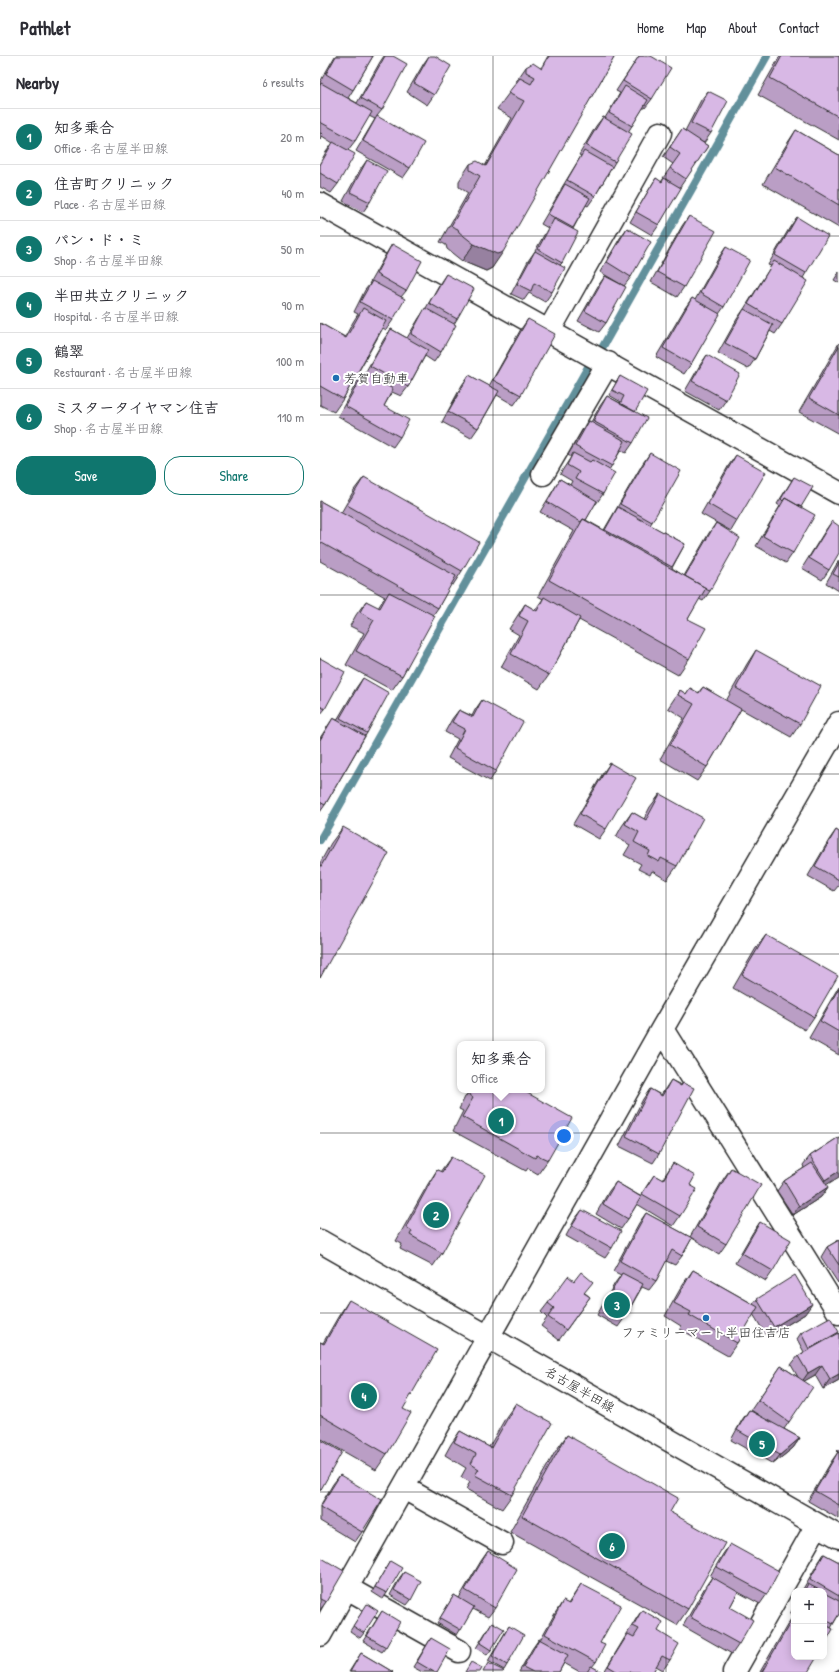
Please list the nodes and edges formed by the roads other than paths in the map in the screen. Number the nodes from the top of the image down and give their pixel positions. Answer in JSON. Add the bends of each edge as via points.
{"nodes":[{"id":1,"x":660,"y":133,"type":"dead end"},
{"id":2,"x":320,"y":204,"type":"edge"},
{"id":3,"x":549,"y":330,"type":"junction"},
{"id":4,"x":608,"y":363,"type":"junction"},
{"id":5,"x":543,"y":474,"type":"dead end"},
{"id":6,"x":839,"y":493,"type":"edge"},
{"id":7,"x":839,"y":723,"type":"edge"},
{"id":8,"x":662,"y":1029,"type":"junction"},
{"id":9,"x":320,"y":1241,"type":"edge"},
{"id":10,"x":839,"y":1313,"type":"edge"},
{"id":11,"x":489,"y":1337,"type":"junction"},
{"id":12,"x":404,"y":1488,"type":"junction"},
{"id":13,"x":817,"y":1524,"type":"junction"},
{"id":14,"x":839,"y":1537,"type":"edge"},
{"id":15,"x":502,"y":1543,"type":"dead end"},
{"id":16,"x":347,"y":1588,"type":"junction"},
{"id":17,"x":320,"y":1635,"type":"edge"},
{"id":18,"x":459,"y":1652,"type":"dead end"},
{"id":19,"x":734,"y":1672,"type":"edge"}],
"edges":[{"from":1,"to":3,"type":"street"},
{"from":2,"to":3,"type":"street"},
{"from":3,"to":4,"type":"street"},
{"from":4,"to":5,"type":"street"},
{"from":4,"to":6,"type":"street"},
{"from":7,"to":8,"type":"street"},
{"from":8,"to":10,"type":"street"},
{"from":8,"to":11,"type":"street"},
{"from":9,"to":11,"type":"street","name":"名古屋半田線"},
{"from":11,"to":12,"type":"street"},
{"from":11,"to":13,"type":"street","name":"名古屋半田線"},
{"from":12,"to":15,"type":"street"},
{"from":12,"to":16,"type":"street"},
{"from":13,"to":14,"type":"street","name":"名古屋半田線"},
{"from":13,"to":19,"type":"street"},
{"from":16,"to":17,"type":"street"},
{"from":16,"to":18,"type":"street"}]}
